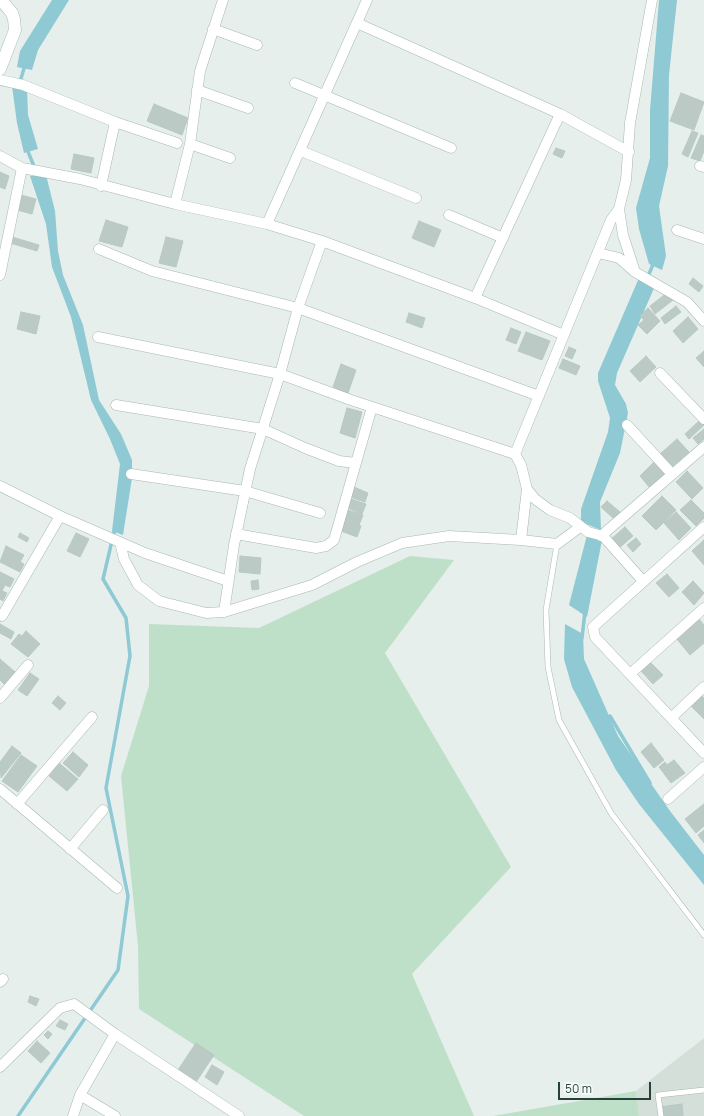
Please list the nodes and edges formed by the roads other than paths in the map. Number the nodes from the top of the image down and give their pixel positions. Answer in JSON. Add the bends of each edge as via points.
{"nodes":[{"id":1,"x":1,"y":0,"type":"edge"},
{"id":2,"x":223,"y":0,"type":"edge"},
{"id":3,"x":367,"y":0,"type":"edge"},
{"id":4,"x":652,"y":0,"type":"edge"},
{"id":5,"x":357,"y":23,"type":"junction"},
{"id":6,"x":213,"y":29,"type":"junction"},
{"id":7,"x":257,"y":45,"type":"dead end"},
{"id":8,"x":0,"y":69,"type":"edge"},
{"id":9,"x":5,"y":81,"type":"edge"},
{"id":10,"x":296,"y":83,"type":"dead end"},
{"id":11,"x":197,"y":90,"type":"junction"},
{"id":12,"x":324,"y":96,"type":"junction"},
{"id":13,"x":248,"y":108,"type":"dead end"},
{"id":14,"x":560,"y":114,"type":"junction"},
{"id":15,"x":116,"y":122,"type":"junction"},
{"id":16,"x":177,"y":143,"type":"dead end"},
{"id":17,"x":190,"y":144,"type":"junction"},
{"id":18,"x":451,"y":148,"type":"dead end"},
{"id":19,"x":301,"y":151,"type":"junction"},
{"id":20,"x":629,"y":152,"type":"junction"},
{"id":21,"x":0,"y":156,"type":"edge"},
{"id":22,"x":230,"y":158,"type":"dead end"},
{"id":23,"x":24,"y":168,"type":"junction"},
{"id":24,"x":101,"y":186,"type":"junction"},
{"id":25,"x":416,"y":198,"type":"dead end"},
{"id":26,"x":175,"y":204,"type":"junction"},
{"id":27,"x":619,"y":209,"type":"junction"},
{"id":28,"x":449,"y":215,"type":"dead end"},
{"id":29,"x":267,"y":224,"type":"junction"},
{"id":30,"x":677,"y":230,"type":"dead end"},
{"id":31,"x":503,"y":238,"type":"junction"},
{"id":32,"x":704,"y":239,"type":"edge"},
{"id":33,"x":322,"y":241,"type":"junction"},
{"id":34,"x":99,"y":249,"type":"dead end"},
{"id":35,"x":598,"y":253,"type":"junction"},
{"id":36,"x":635,"y":272,"type":"junction"},
{"id":37,"x":0,"y":275,"type":"edge"},
{"id":38,"x":475,"y":298,"type":"junction"},
{"id":39,"x":298,"y":308,"type":"junction"},
{"id":40,"x":704,"y":322,"type":"edge"},
{"id":41,"x":564,"y":335,"type":"junction"},
{"id":42,"x":98,"y":337,"type":"dead end"},
{"id":43,"x":660,"y":373,"type":"dead end"},
{"id":44,"x":280,"y":374,"type":"junction"},
{"id":45,"x":539,"y":396,"type":"junction"},
{"id":46,"x":116,"y":405,"type":"dead end"},
{"id":47,"x":372,"y":407,"type":"junction"},
{"id":48,"x":704,"y":420,"type":"edge"},
{"id":49,"x":627,"y":425,"type":"dead end"},
{"id":50,"x":263,"y":429,"type":"junction"},
{"id":51,"x":704,"y":447,"type":"edge"},
{"id":52,"x":515,"y":454,"type":"junction"},
{"id":53,"x":356,"y":463,"type":"junction"},
{"id":54,"x":131,"y":474,"type":"dead end"},
{"id":55,"x":672,"y":474,"type":"junction"},
{"id":56,"x":0,"y":486,"type":"edge"},
{"id":57,"x":527,"y":489,"type":"junction"},
{"id":58,"x":245,"y":491,"type":"junction"},
{"id":59,"x":320,"y":512,"type":"dead end"},
{"id":60,"x":60,"y":516,"type":"junction"},
{"id":61,"x":704,"y":527,"type":"edge"},
{"id":62,"x":584,"y":529,"type":"junction"},
{"id":63,"x":236,"y":534,"type":"junction"},
{"id":64,"x":600,"y":535,"type":"junction"},
{"id":65,"x":116,"y":540,"type":"junction"},
{"id":66,"x":521,"y":540,"type":"junction"},
{"id":67,"x":557,"y":544,"type":"junction"},
{"id":68,"x":228,"y":581,"type":"junction"},
{"id":69,"x":643,"y":581,"type":"junction"},
{"id":70,"x":704,"y":608,"type":"edge"},
{"id":71,"x":224,"y":612,"type":"junction"},
{"id":72,"x":2,"y":616,"type":"dead end"},
{"id":73,"x":28,"y":666,"type":"dead end"},
{"id":74,"x":630,"y":674,"type":"junction"},
{"id":75,"x":704,"y":688,"type":"edge"},
{"id":76,"x":0,"y":698,"type":"edge"},
{"id":77,"x":92,"y":717,"type":"dead end"},
{"id":78,"x":671,"y":718,"type":"junction"},
{"id":79,"x":704,"y":753,"type":"edge"},
{"id":80,"x":704,"y":767,"type":"edge"},
{"id":81,"x":0,"y":790,"type":"edge"},
{"id":82,"x":668,"y":799,"type":"dead end"},
{"id":83,"x":17,"y":804,"type":"junction"},
{"id":84,"x":103,"y":810,"type":"dead end"},
{"id":85,"x":70,"y":849,"type":"junction"},
{"id":86,"x":117,"y":888,"type":"dead end"},
{"id":87,"x":704,"y":935,"type":"edge"},
{"id":88,"x":115,"y":1034,"type":"junction"},
{"id":89,"x":0,"y":1066,"type":"edge"},
{"id":90,"x":704,"y":1090,"type":"edge"},
{"id":91,"x":80,"y":1096,"type":"junction"},
{"id":92,"x":73,"y":1116,"type":"edge"},
{"id":93,"x":115,"y":1116,"type":"edge"},
{"id":94,"x":239,"y":1116,"type":"edge"},
{"id":95,"x":661,"y":1116,"type":"edge"}],
"edges":[{"from":1,"to":8,"type":"street","via":[[12,13],[14,30]]},
{"from":2,"to":6,"type":"street"},
{"from":3,"to":5,"type":"street"},
{"from":4,"to":20,"type":"street","via":[[630,123]]},
{"from":5,"to":12,"type":"street"},
{"from":5,"to":14,"type":"street"},
{"from":6,"to":7,"type":"street"},
{"from":6,"to":11,"type":"street"},
{"from":9,"to":15,"type":"street"},
{"from":10,"to":12,"type":"street"},
{"from":11,"to":13,"type":"street"},
{"from":11,"to":17,"type":"street"},
{"from":12,"to":18,"type":"street"},
{"from":12,"to":19,"type":"street"},
{"from":14,"to":20,"type":"street"},
{"from":14,"to":31,"type":"street"},
{"from":15,"to":16,"type":"street"},
{"from":15,"to":24,"type":"street"},
{"from":17,"to":22,"type":"street"},
{"from":17,"to":26,"type":"street"},
{"from":19,"to":25,"type":"street"},
{"from":19,"to":29,"type":"street"},
{"from":20,"to":27,"type":"street"},
{"from":21,"to":23,"type":"street"},
{"from":23,"to":24,"type":"street","via":[[80,179]]},
{"from":23,"to":37,"type":"street"},
{"from":24,"to":26,"type":"street"},
{"from":26,"to":29,"type":"street"},
{"from":27,"to":35,"type":"street"},
{"from":27,"to":36,"type":"street","via":[[622,235]]},
{"from":28,"to":31,"type":"street"},
{"from":29,"to":33,"type":"street"},
{"from":30,"to":32,"type":"street"},
{"from":31,"to":38,"type":"street"},
{"from":33,"to":38,"type":"street"},
{"from":33,"to":39,"type":"street"},
{"from":34,"to":39,"type":"street","via":[[152,271]]},
{"from":35,"to":36,"type":"street","via":[[619,258]]},
{"from":35,"to":41,"type":"street"},
{"from":36,"to":40,"type":"street","via":[[687,302]]},
{"from":38,"to":41,"type":"street"},
{"from":39,"to":44,"type":"street"},
{"from":39,"to":45,"type":"street"},
{"from":41,"to":45,"type":"street"},
{"from":42,"to":44,"type":"street"},
{"from":43,"to":48,"type":"street"},
{"from":44,"to":47,"type":"street"},
{"from":44,"to":50,"type":"street"},
{"from":45,"to":52,"type":"street"},
{"from":46,"to":50,"type":"street"},
{"from":47,"to":52,"type":"street"},
{"from":47,"to":53,"type":"street"},
{"from":49,"to":55,"type":"street"},
{"from":50,"to":53,"type":"street","via":[[339,461]]},
{"from":50,"to":58,"type":"street"},
{"from":51,"to":55,"type":"street"},
{"from":52,"to":57,"type":"street","via":[[521,465]]},
{"from":53,"to":63,"type":"street","via":[[334,540],[326,546],[316,548]]},
{"from":54,"to":58,"type":"street"},
{"from":55,"to":64,"type":"street"},
{"from":56,"to":60,"type":"street"},
{"from":57,"to":62,"type":"street","via":[[550,510],[561,513]]},
{"from":57,"to":66,"type":"street"},
{"from":58,"to":59,"type":"street"},
{"from":58,"to":63,"type":"street"},
{"from":60,"to":65,"type":"street"},
{"from":60,"to":72,"type":"street"},
{"from":61,"to":69,"type":"street"},
{"from":62,"to":64,"type":"street"},
{"from":62,"to":67,"type":"street"},
{"from":63,"to":68,"type":"street"},
{"from":64,"to":69,"type":"street"},
{"from":65,"to":68,"type":"street","via":[[145,553]]},
{"from":65,"to":71,"type":"street","via":[[138,586],[159,601],[206,613]]},
{"from":66,"to":67,"type":"street"},
{"from":66,"to":71,"type":"street","via":[[449,536],[402,543],[312,585]]},
{"from":67,"to":87,"type":"lane","via":[[546,610],[548,667],[559,720],[611,813]]},
{"from":68,"to":71,"type":"street"},
{"from":69,"to":74,"type":"street","via":[[593,627],[595,637]]},
{"from":70,"to":74,"type":"street"},
{"from":73,"to":76,"type":"street"},
{"from":74,"to":78,"type":"street"},
{"from":75,"to":78,"type":"street"},
{"from":77,"to":83,"type":"street"},
{"from":78,"to":79,"type":"street"},
{"from":80,"to":82,"type":"street"},
{"from":81,"to":83,"type":"street"},
{"from":83,"to":85,"type":"street"},
{"from":84,"to":85,"type":"street"},
{"from":85,"to":86,"type":"street"},
{"from":88,"to":89,"type":"street","via":[[74,1004],[60,1008]]},
{"from":88,"to":91,"type":"street"},
{"from":88,"to":94,"type":"street"},
{"from":90,"to":95,"type":"lane","via":[[658,1095]]},
{"from":91,"to":92,"type":"street"},
{"from":91,"to":93,"type":"street"}]}
